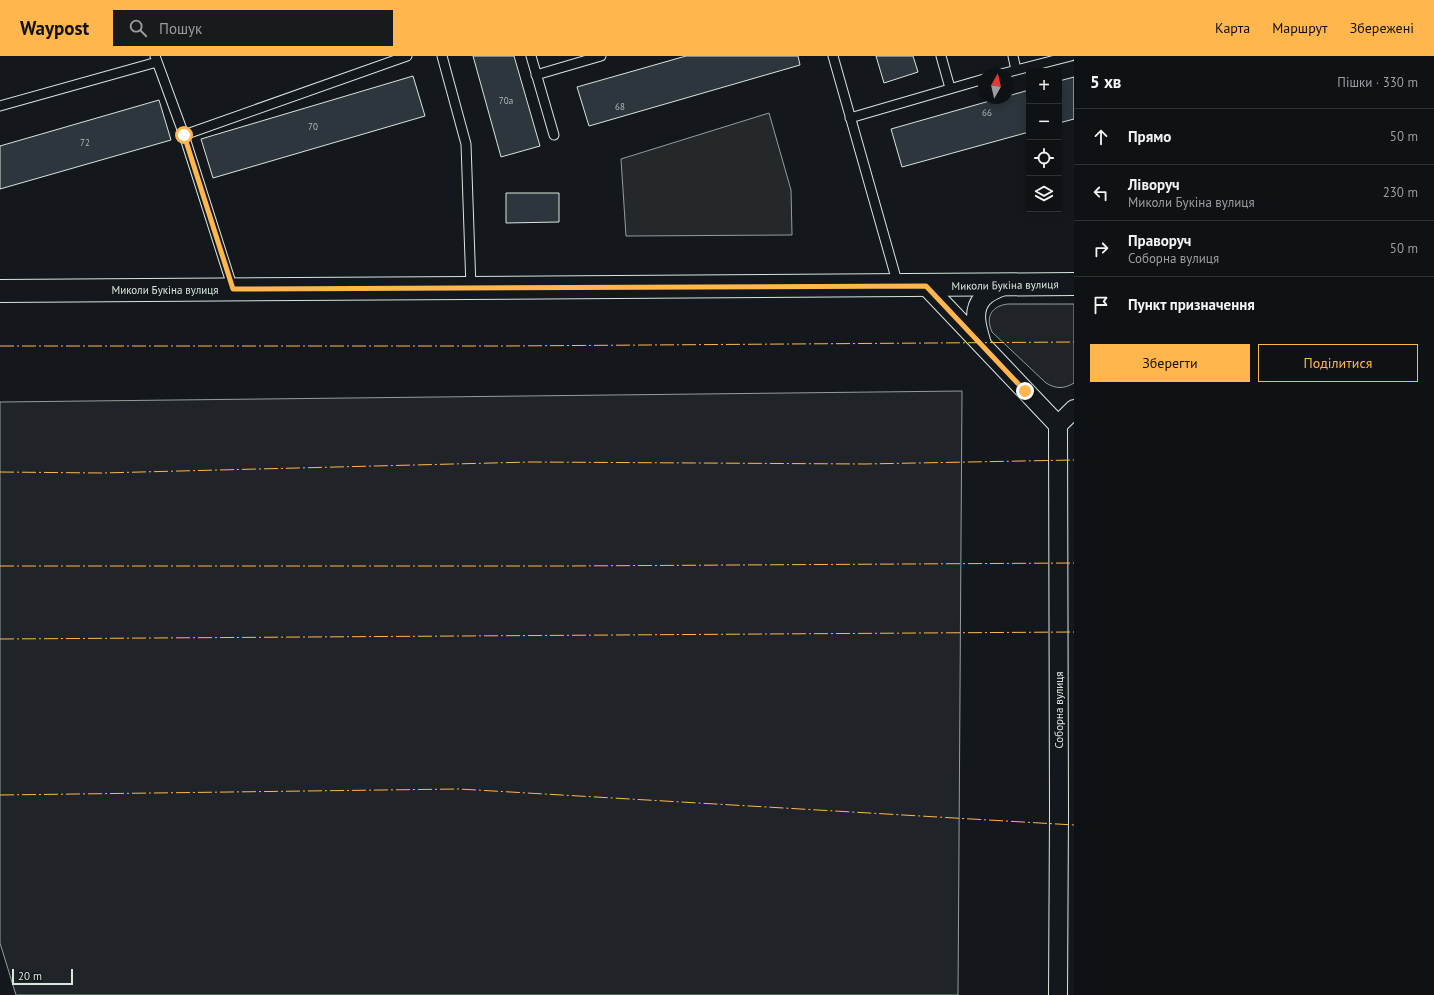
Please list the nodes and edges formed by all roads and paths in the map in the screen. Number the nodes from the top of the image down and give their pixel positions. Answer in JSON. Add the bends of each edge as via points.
{"nodes":[{"id":1,"x":404,"y":56,"type":"edge"},
{"id":2,"x":442,"y":56,"type":"edge"},
{"id":3,"x":531,"y":56,"type":"edge"},
{"id":4,"x":601,"y":56,"type":"edge"},
{"id":5,"x":833,"y":56,"type":"edge"},
{"id":6,"x":941,"y":56,"type":"edge"},
{"id":7,"x":1012,"y":56,"type":"edge"},
{"id":8,"x":1071,"y":56,"type":"edge"},
{"id":9,"x":156,"y":59,"type":"edge"},
{"id":10,"x":1016,"y":70,"type":"joint"},
{"id":11,"x":536,"y":75,"type":"junction"},
{"id":12,"x":978,"y":81,"type":"edge"},
{"id":13,"x":950,"y":88,"type":"junction"},
{"id":14,"x":0,"y":106,"type":"edge"},
{"id":15,"x":850,"y":118,"type":"junction"},
{"id":16,"x":184,"y":135,"type":"junction"},
{"id":17,"x":554,"y":135,"type":"dead end"},
{"id":18,"x":1074,"y":284,"type":"edge"},
{"id":19,"x":898,"y":285,"type":"junction"},
{"id":20,"x":1006,"y":285,"type":"junction"},
{"id":21,"x":926,"y":286,"type":"junction"},
{"id":22,"x":471,"y":288,"type":"junction"},
{"id":23,"x":233,"y":289,"type":"junction"},
{"id":24,"x":0,"y":291,"type":"edge"},
{"id":25,"x":982,"y":345,"type":"junction"},
{"id":26,"x":1074,"y":409,"type":"edge"},
{"id":27,"x":1058,"y":425,"type":"junction"},
{"id":28,"x":1067,"y":813,"type":"edge"},
{"id":29,"x":1058,"y":995,"type":"edge"}],
"edges":[{"from":1,"to":16,"type":"lane"},
{"from":2,"to":22,"type":"lane","via":[[466,144]]},
{"from":3,"to":11,"type":"lane"},
{"from":4,"to":11,"type":"lane"},
{"from":5,"to":15,"type":"lane"},
{"from":6,"to":13,"type":"lane"},
{"from":7,"to":10,"type":"lane"},
{"from":8,"to":10,"type":"lane"},
{"from":9,"to":14,"type":"lane"},
{"from":9,"to":16,"type":"lane"},
{"from":11,"to":17,"type":"lane"},
{"from":12,"to":13,"type":"lane"},
{"from":13,"to":15,"type":"lane"},
{"from":15,"to":19,"type":"lane"},
{"from":16,"to":23,"type":"lane"},
{"from":18,"to":20,"type":"street","name":"Миколи Букіна вулиця"},
{"from":19,"to":21,"type":"street","name":"Миколи Букіна вулиця"},
{"from":19,"to":22,"type":"street","name":"Миколи Букіна вулиця"},
{"from":20,"to":21,"type":"street","name":"Миколи Букіна вулиця"},
{"from":20,"to":25,"type":"street","via":[[990,292],[982,299],[976,312]]},
{"from":21,"to":25,"type":"street"},
{"from":22,"to":23,"type":"street","name":"Миколи Букіна вулиця"},
{"from":23,"to":24,"type":"street","name":"Миколи Букіна вулиця"},
{"from":25,"to":27,"type":"street"},
{"from":26,"to":27,"type":"street"},
{"from":27,"to":28,"type":"street","name":"Соборна вулиця"},
{"from":28,"to":29,"type":"street","name":"Соборна вулиця"}]}
